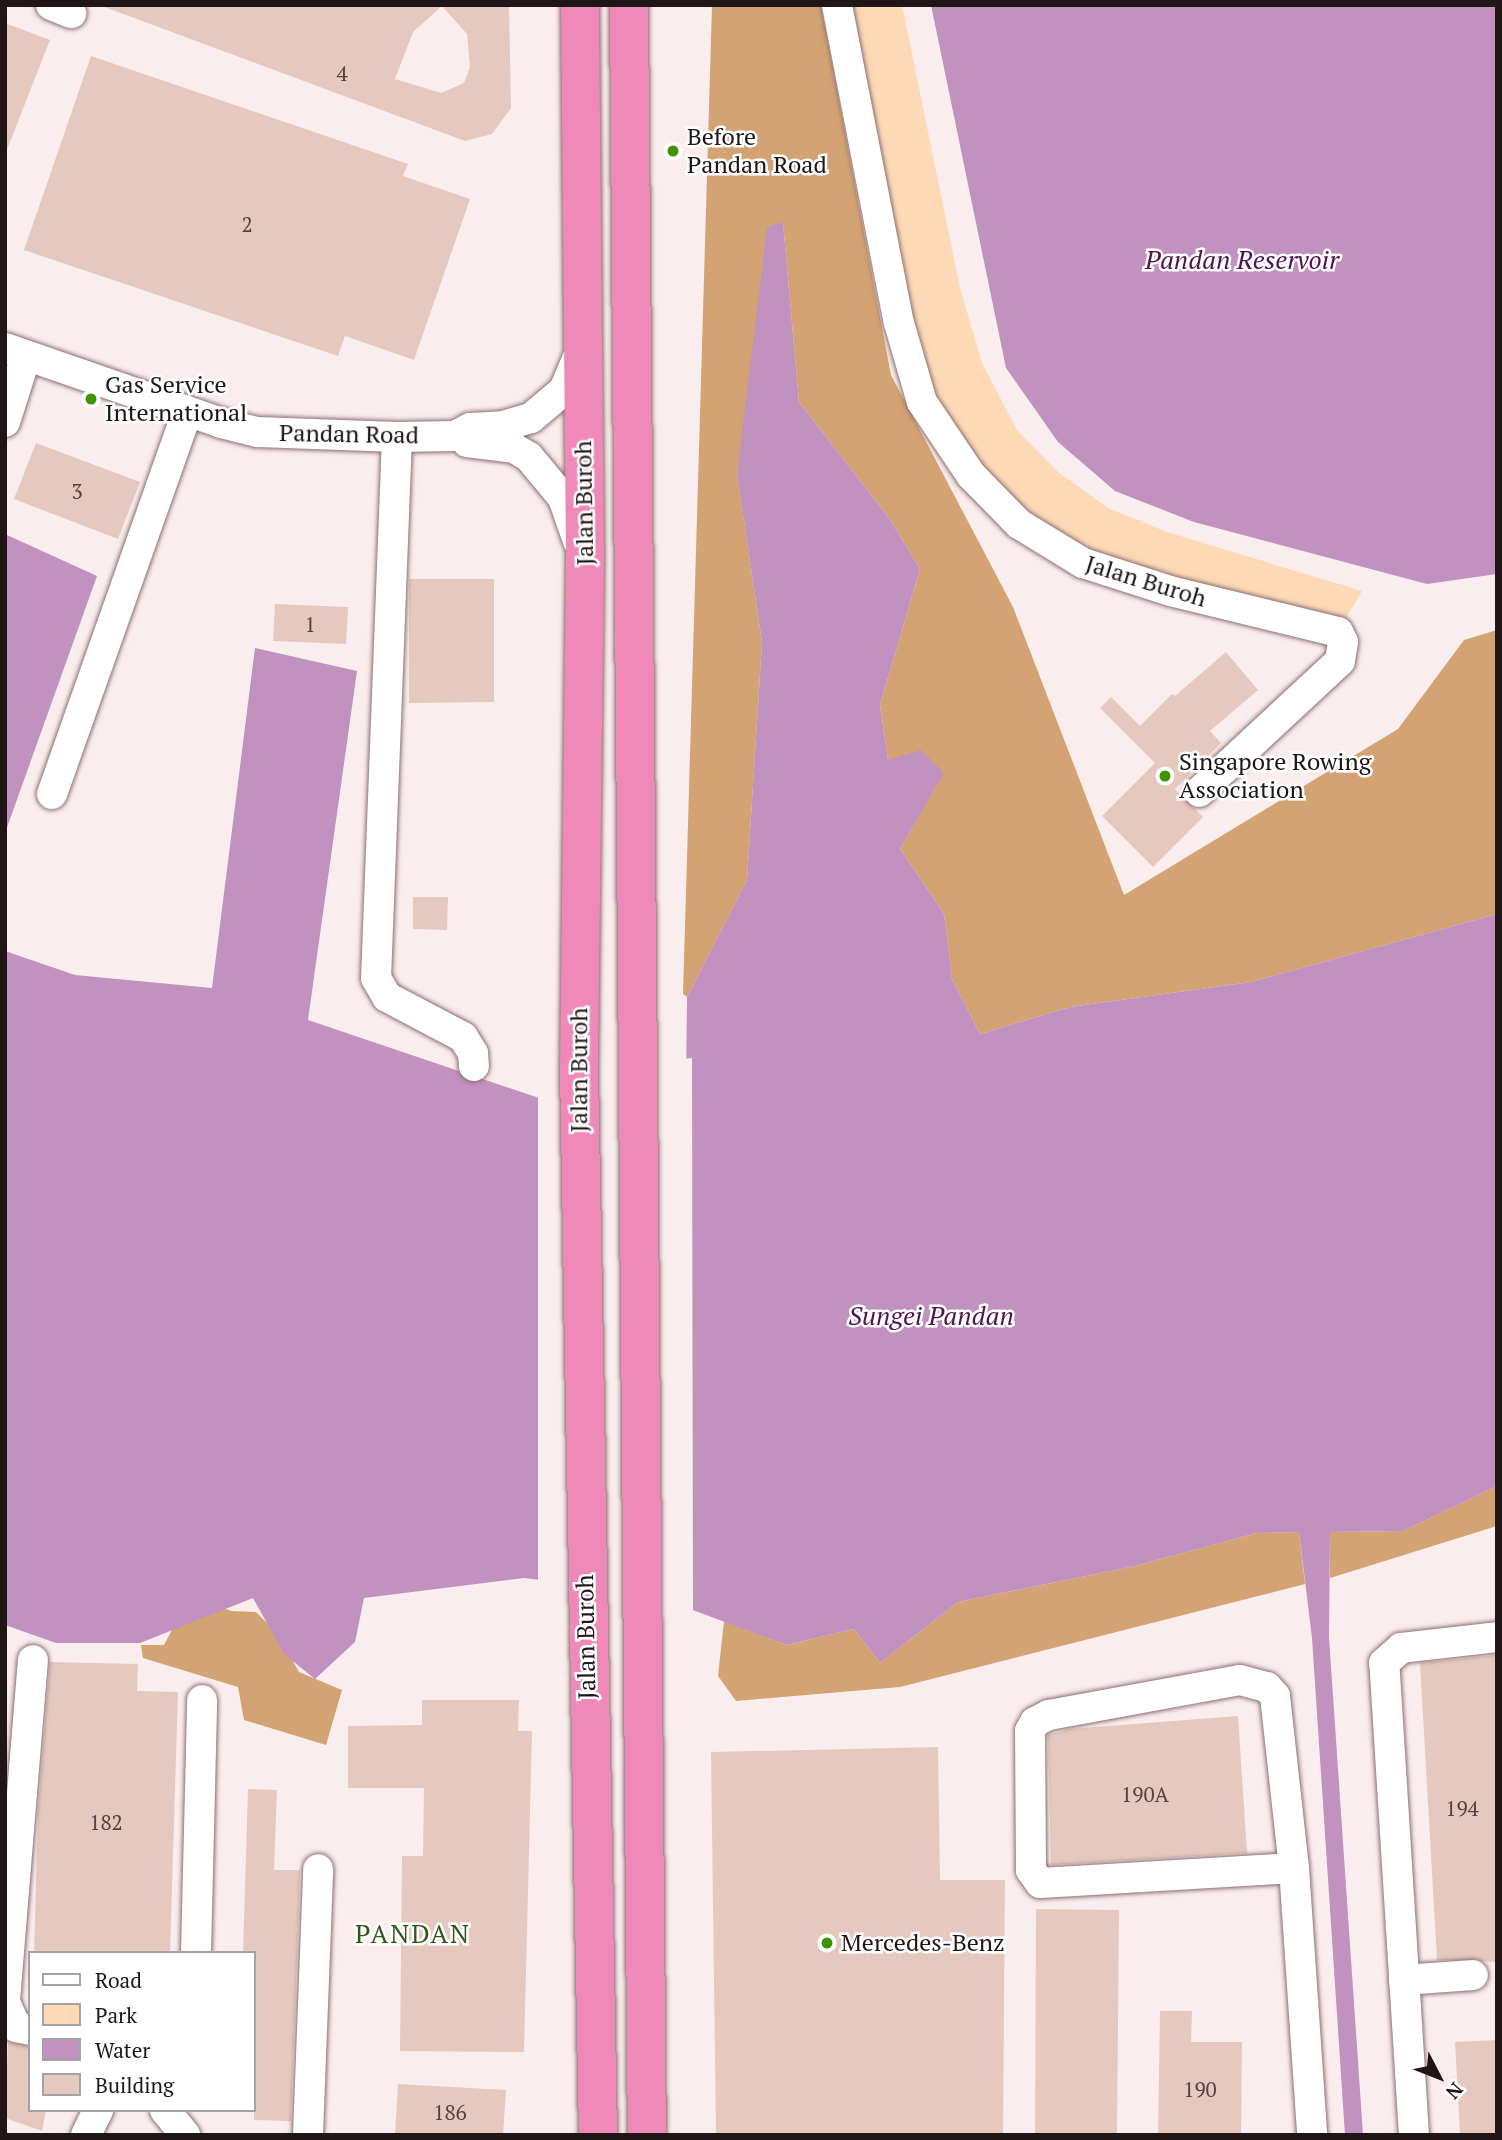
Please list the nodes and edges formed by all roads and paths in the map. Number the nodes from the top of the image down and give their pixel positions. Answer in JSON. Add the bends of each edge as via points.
{"nodes":[{"id":1,"x":580,"y":5,"type":"edge"},
{"id":2,"x":629,"y":5,"type":"edge"},
{"id":3,"x":837,"y":5,"type":"edge"},
{"id":4,"x":581,"y":347,"type":"junction"},
{"id":5,"x":16,"y":352,"type":"edge"},
{"id":6,"x":187,"y":412,"type":"junction"},
{"id":7,"x":5,"y":422,"type":"edge"},
{"id":8,"x":455,"y":436,"type":"junction"},
{"id":9,"x":397,"y":437,"type":"junction"},
{"id":10,"x":585,"y":561,"type":"junction"},
{"id":11,"x":1199,"y":792,"type":"dead end"},
{"id":12,"x":52,"y":794,"type":"dead end"},
{"id":13,"x":474,"y":1066,"type":"dead end"},
{"id":14,"x":1497,"y":1637,"type":"edge"},
{"id":15,"x":33,"y":1660,"type":"dead end"},
{"id":16,"x":202,"y":1700,"type":"dead end"},
{"id":17,"x":1294,"y":1868,"type":"junction"},
{"id":18,"x":318,"y":1869,"type":"dead end"},
{"id":19,"x":196,"y":1951,"type":"edge"},
{"id":20,"x":1473,"y":1975,"type":"dead end"},
{"id":21,"x":1404,"y":1980,"type":"junction"},
{"id":22,"x":5,"y":2001,"type":"edge"},
{"id":23,"x":28,"y":2030,"type":"edge"},
{"id":24,"x":97,"y":2112,"type":"edge"},
{"id":25,"x":167,"y":2112,"type":"edge"},
{"id":26,"x":598,"y":2134,"type":"edge"},
{"id":27,"x":86,"y":2135,"type":"edge"},
{"id":28,"x":185,"y":2135,"type":"edge"},
{"id":29,"x":308,"y":2135,"type":"edge"},
{"id":30,"x":647,"y":2135,"type":"edge"},
{"id":31,"x":1312,"y":2135,"type":"edge"},
{"id":32,"x":1414,"y":2135,"type":"edge"}],
"edges":[{"from":1,"to":4,"type":"highway","name":"Jalan Buroh"},
{"from":2,"to":30,"type":"highway","name":"Jalan Buroh"},
{"from":3,"to":11,"type":"street","name":"Jalan Buroh","via":[[899,323],[922,402],[971,475],[1020,524],[1083,563],[1170,591],[1338,632],[1343,642],[1340,661]]},
{"from":4,"to":8,"type":"street","name":"Pandan Road","via":[[568,383],[542,412],[517,423],[470,428]]},
{"from":4,"to":10,"type":"highway","name":"Jalan Buroh"},
{"from":5,"to":6,"type":"street","name":"Pandan Road"},
{"from":5,"to":7,"type":"street"},
{"from":6,"to":9,"type":"street","name":"Pandan Road","via":[[258,432]]},
{"from":6,"to":12,"type":"street"},
{"from":8,"to":9,"type":"street","name":"Pandan Road"},
{"from":8,"to":10,"type":"street","name":"Pandan Road","via":[[471,444],[514,448],[529,457],[563,498]]},
{"from":9,"to":13,"type":"street","via":[[376,978],[387,997],[463,1037],[473,1053]]},
{"from":10,"to":26,"type":"highway","name":"Jalan Buroh","via":[[579,1069]]},
{"from":14,"to":21,"type":"street","via":[[1401,1648],[1384,1663]]},
{"from":15,"to":22,"type":"street"},
{"from":16,"to":19,"type":"street"},
{"from":17,"to":17,"type":"street","via":[[1281,1715],[1267,1687],[1240,1679],[1035,1721],[1030,1731],[1031,1870],[1040,1883]]},
{"from":17,"to":31,"type":"street"},
{"from":18,"to":29,"type":"street"},
{"from":20,"to":21,"type":"street"},
{"from":21,"to":32,"type":"street"},
{"from":22,"to":23,"type":"street","via":[[16,2027]]},
{"from":24,"to":27,"type":"street"},
{"from":25,"to":28,"type":"street"}]}
